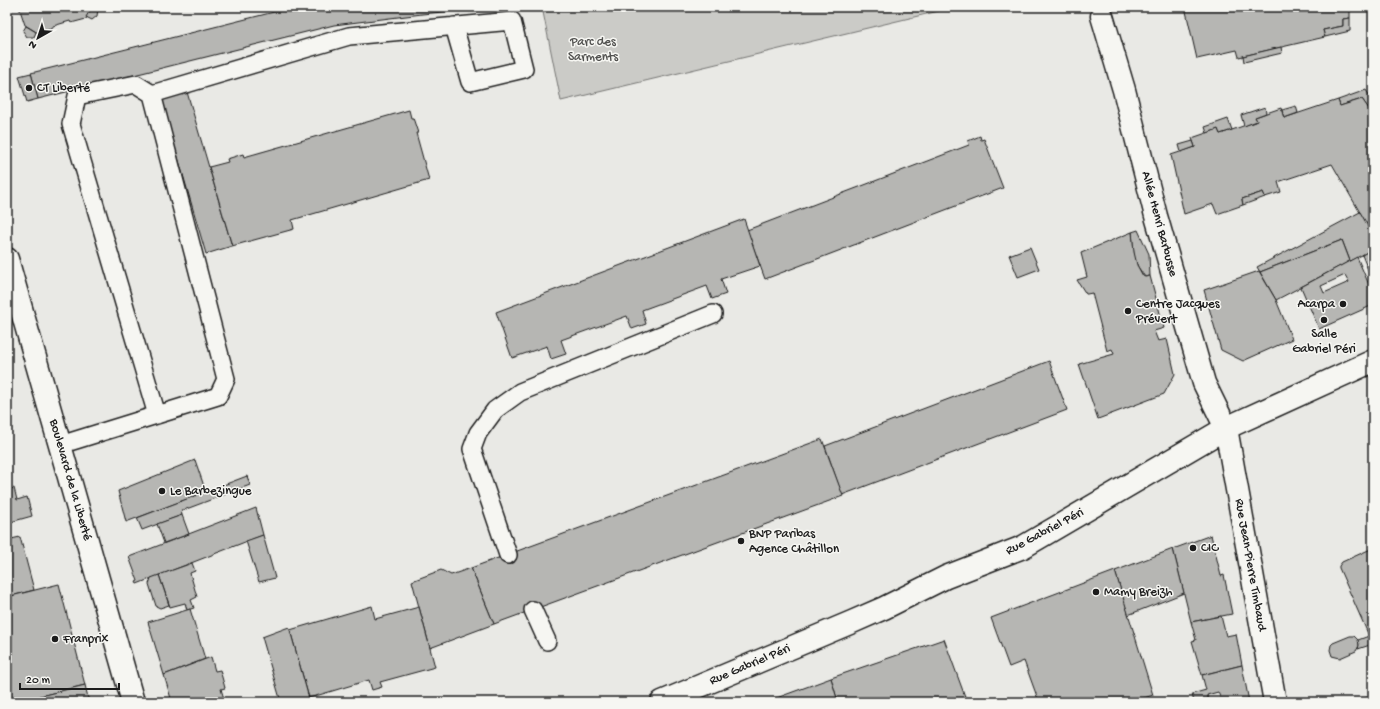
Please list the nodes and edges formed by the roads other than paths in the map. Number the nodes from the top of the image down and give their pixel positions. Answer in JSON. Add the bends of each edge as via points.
{"nodes":[{"id":1,"x":1102,"y":16,"type":"dead end"},
{"id":2,"x":454,"y":26,"type":"junction"},
{"id":3,"x":152,"y":94,"type":"junction"},
{"id":4,"x":7,"y":259,"type":"edge"},
{"id":5,"x":713,"y":314,"type":"dead end"},
{"id":6,"x":1373,"y":361,"type":"edge"},
{"id":7,"x":157,"y":415,"type":"junction"},
{"id":8,"x":1226,"y":428,"type":"junction"},
{"id":9,"x":60,"y":446,"type":"junction"},
{"id":10,"x":508,"y":554,"type":"dead end"},
{"id":11,"x":533,"y":610,"type":"dead end"},
{"id":12,"x":546,"y":641,"type":"dead end"},
{"id":13,"x":133,"y":702,"type":"edge"},
{"id":14,"x":662,"y":702,"type":"edge"},
{"id":15,"x":1275,"y":702,"type":"edge"}],
"edges":[{"from":1,"to":8,"type":"street","name":"Allée Henri Barbusse","via":[[1204,383]]},
{"from":2,"to":2,"type":"lane","via":[[512,21],[524,69],[470,82]]},
{"from":2,"to":3,"type":"lane","via":[[350,36]]},
{"from":3,"to":7,"type":"lane","via":[[226,379],[218,396]]},
{"from":3,"to":7,"type":"lane","via":[[136,84],[77,96],[71,124]]},
{"from":4,"to":9,"type":"street","name":"Boulevard de la Liberté"},
{"from":5,"to":10,"type":"lane","via":[[520,392],[495,410],[478,433],[472,449]]},
{"from":6,"to":8,"type":"street","name":"Rue Gabriel Péri"},
{"from":7,"to":9,"type":"lane"},
{"from":8,"to":14,"type":"street","name":"Rue Gabriel Péri","via":[[1023,547],[946,577],[884,608]]},
{"from":8,"to":15,"type":"street","name":"Rue Jean-Pierre Timbaud"},
{"from":9,"to":13,"type":"street","name":"Boulevard de la Liberté"},
{"from":11,"to":12,"type":"lane"}]}
